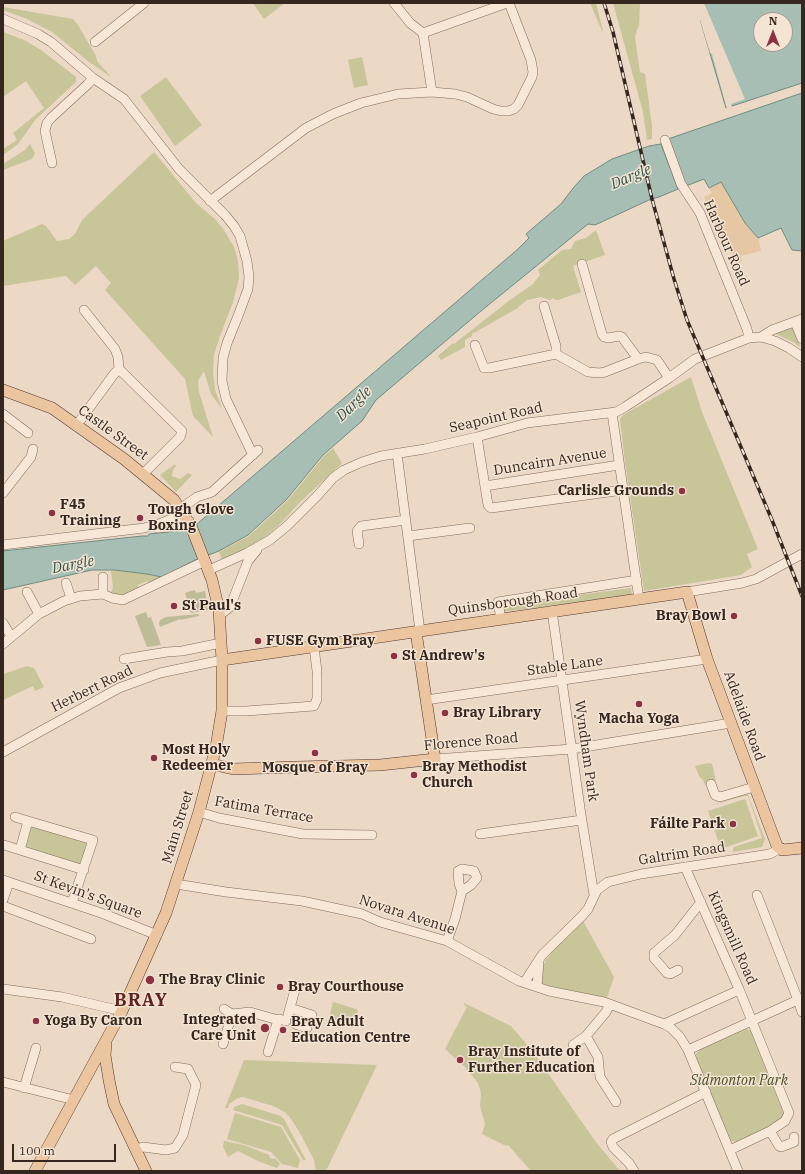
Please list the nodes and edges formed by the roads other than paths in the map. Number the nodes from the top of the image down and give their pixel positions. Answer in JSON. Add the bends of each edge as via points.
{"nodes":[{"id":1,"x":144,"y":3,"type":"edge"},
{"id":2,"x":394,"y":3,"type":"edge"},
{"id":3,"x":508,"y":3,"type":"edge"},
{"id":4,"x":3,"y":19,"type":"edge"},
{"id":5,"x":423,"y":33,"type":"junction"},
{"id":6,"x":95,"y":42,"type":"dead end"},
{"id":7,"x":93,"y":78,"type":"junction"},
{"id":8,"x":432,"y":92,"type":"junction"},
{"id":9,"x":665,"y":140,"type":"dead end"},
{"id":10,"x":52,"y":163,"type":"dead end"},
{"id":11,"x":210,"y":201,"type":"junction"},
{"id":12,"x":582,"y":264,"type":"dead end"},
{"id":13,"x":544,"y":306,"type":"dead end"},
{"id":14,"x":84,"y":310,"type":"dead end"},
{"id":15,"x":799,"y":321,"type":"edge"},
{"id":16,"x":761,"y":337,"type":"junction"},
{"id":17,"x":749,"y":338,"type":"junction"},
{"id":18,"x":802,"y":339,"type":"edge"},
{"id":19,"x":475,"y":345,"type":"dead end"},
{"id":20,"x":556,"y":354,"type":"junction"},
{"id":21,"x":802,"y":357,"type":"edge"},
{"id":22,"x":638,"y":359,"type":"junction"},
{"id":23,"x":119,"y":370,"type":"junction"},
{"id":24,"x":669,"y":378,"type":"junction"},
{"id":25,"x":3,"y":390,"type":"edge"},
{"id":26,"x":612,"y":413,"type":"junction"},
{"id":27,"x":3,"y":414,"type":"edge"},
{"id":28,"x":76,"y":426,"type":"junction"},
{"id":29,"x":28,"y":433,"type":"dead end"},
{"id":30,"x":477,"y":437,"type":"junction"},
{"id":31,"x":33,"y":450,"type":"dead end"},
{"id":32,"x":397,"y":453,"type":"junction"},
{"id":33,"x":619,"y":465,"type":"junction"},
{"id":34,"x":143,"y":474,"type":"junction"},
{"id":35,"x":485,"y":486,"type":"junction"},
{"id":36,"x":623,"y":490,"type":"junction"},
{"id":37,"x":3,"y":492,"type":"edge"},
{"id":38,"x":187,"y":518,"type":"junction"},
{"id":39,"x":406,"y":520,"type":"junction"},
{"id":40,"x":470,"y":528,"type":"dead end"},
{"id":41,"x":408,"y":536,"type":"junction"},
{"id":42,"x":359,"y":544,"type":"dead end"},
{"id":43,"x":3,"y":545,"type":"edge"},
{"id":44,"x":258,"y":547,"type":"junction"},
{"id":45,"x":802,"y":554,"type":"edge"},
{"id":46,"x":206,"y":563,"type":"junction"},
{"id":47,"x":103,"y":578,"type":"dead end"},
{"id":48,"x":637,"y":580,"type":"junction"},
{"id":49,"x":66,"y":583,"type":"dead end"},
{"id":50,"x":27,"y":592,"type":"dead end"},
{"id":51,"x":687,"y":592,"type":"junction"},
{"id":52,"x":103,"y":594,"type":"junction"},
{"id":53,"x":71,"y":598,"type":"junction"},
{"id":54,"x":640,"y":599,"type":"junction"},
{"id":55,"x":552,"y":612,"type":"junction"},
{"id":56,"x":39,"y":614,"type":"junction"},
{"id":57,"x":220,"y":615,"type":"junction"},
{"id":58,"x":501,"y":619,"type":"junction"},
{"id":59,"x":3,"y":623,"type":"edge"},
{"id":60,"x":418,"y":631,"type":"junction"},
{"id":61,"x":11,"y":636,"type":"junction"},
{"id":62,"x":221,"y":643,"type":"junction"},
{"id":63,"x":3,"y":644,"type":"edge"},
{"id":64,"x":314,"y":647,"type":"junction"},
{"id":65,"x":124,"y":659,"type":"dead end"},
{"id":66,"x":707,"y":659,"type":"junction"},
{"id":67,"x":222,"y":660,"type":"junction"},
{"id":68,"x":562,"y":680,"type":"junction"},
{"id":69,"x":426,"y":700,"type":"junction"},
{"id":70,"x":222,"y":710,"type":"junction"},
{"id":71,"x":731,"y":723,"type":"junction"},
{"id":72,"x":572,"y":748,"type":"junction"},
{"id":73,"x":3,"y":752,"type":"edge"},
{"id":74,"x":435,"y":759,"type":"junction"},
{"id":75,"x":212,"y":764,"type":"junction"},
{"id":76,"x":711,"y":784,"type":"dead end"},
{"id":77,"x":754,"y":787,"type":"junction"},
{"id":78,"x":199,"y":812,"type":"junction"},
{"id":79,"x":15,"y":817,"type":"dead end"},
{"id":80,"x":582,"y":820,"type":"junction"},
{"id":81,"x":28,"y":821,"type":"junction"},
{"id":82,"x":480,"y":834,"type":"dead end"},
{"id":83,"x":372,"y":835,"type":"dead end"},
{"id":84,"x":4,"y":845,"type":"edge"},
{"id":85,"x":802,"y":848,"type":"edge"},
{"id":86,"x":779,"y":849,"type":"junction"},
{"id":87,"x":20,"y":850,"type":"junction"},
{"id":88,"x":685,"y":867,"type":"junction"},
{"id":89,"x":84,"y":870,"type":"junction"},
{"id":90,"x":6,"y":881,"type":"edge"},
{"id":91,"x":176,"y":884,"type":"junction"},
{"id":92,"x":462,"y":890,"type":"dead end"},
{"id":93,"x":594,"y":895,"type":"junction"},
{"id":94,"x":757,"y":895,"type":"dead end"},
{"id":95,"x":3,"y":900,"type":"edge"},
{"id":96,"x":701,"y":902,"type":"junction"},
{"id":97,"x":72,"y":903,"type":"junction"},
{"id":98,"x":3,"y":906,"type":"edge"},
{"id":99,"x":157,"y":935,"type":"junction"},
{"id":100,"x":91,"y":939,"type":"dead end"},
{"id":101,"x":447,"y":941,"type":"junction"},
{"id":102,"x":539,"y":962,"type":"junction"},
{"id":103,"x":678,"y":970,"type":"dead end"},
{"id":104,"x":524,"y":983,"type":"junction"},
{"id":105,"x":296,"y":986,"type":"dead end"},
{"id":106,"x":537,"y":987,"type":"junction"},
{"id":107,"x":3,"y":988,"type":"edge"},
{"id":108,"x":740,"y":990,"type":"junction"},
{"id":109,"x":800,"y":999,"type":"edge"},
{"id":110,"x":610,"y":1004,"type":"junction"},
{"id":111,"x":122,"y":1011,"type":"junction"},
{"id":112,"x":802,"y":1012,"type":"edge"},
{"id":113,"x":312,"y":1015,"type":"dead end"},
{"id":114,"x":285,"y":1016,"type":"junction"},
{"id":115,"x":752,"y":1021,"type":"junction"},
{"id":116,"x":295,"y":1024,"type":"dead end"},
{"id":117,"x":664,"y":1024,"type":"junction"},
{"id":118,"x":307,"y":1028,"type":"dead end"},
{"id":119,"x":586,"y":1036,"type":"junction"},
{"id":120,"x":106,"y":1043,"type":"junction"},
{"id":121,"x":223,"y":1044,"type":"dead end"},
{"id":122,"x":573,"y":1045,"type":"dead end"},
{"id":123,"x":36,"y":1048,"type":"dead end"},
{"id":124,"x":688,"y":1050,"type":"junction"},
{"id":125,"x":268,"y":1052,"type":"dead end"},
{"id":126,"x":175,"y":1067,"type":"dead end"},
{"id":127,"x":86,"y":1078,"type":"junction"},
{"id":128,"x":3,"y":1082,"type":"edge"},
{"id":129,"x":24,"y":1088,"type":"junction"},
{"id":130,"x":110,"y":1088,"type":"junction"},
{"id":131,"x":706,"y":1092,"type":"junction"},
{"id":132,"x":74,"y":1100,"type":"junction"},
{"id":133,"x":616,"y":1102,"type":"dead end"},
{"id":134,"x":770,"y":1131,"type":"junction"},
{"id":135,"x":794,"y":1137,"type":"dead end"},
{"id":136,"x":136,"y":1149,"type":"junction"},
{"id":137,"x":730,"y":1150,"type":"junction"},
{"id":138,"x":35,"y":1171,"type":"edge"},
{"id":139,"x":146,"y":1171,"type":"edge"},
{"id":140,"x":634,"y":1171,"type":"edge"},
{"id":141,"x":738,"y":1171,"type":"edge"}],
"edges":[{"from":1,"to":6,"type":"street"},
{"from":2,"to":5,"type":"street","via":[[410,23]]},
{"from":3,"to":5,"type":"street"},
{"from":3,"to":8,"type":"street","via":[[531,60],[533,72],[518,105],[508,111],[493,109],[455,94]]},
{"from":4,"to":7,"type":"street","via":[[38,34]]},
{"from":5,"to":8,"type":"street"},
{"from":7,"to":10,"type":"street","via":[[47,123],[45,131]]},
{"from":7,"to":11,"type":"street","via":[[124,99],[178,169]]},
{"from":8,"to":11,"type":"street","via":[[378,98],[333,114],[293,137]]},
{"from":9,"to":17,"type":"street","name":"Harbour Road","via":[[681,184],[700,213]]},
{"from":11,"to":38,"type":"street","via":[[234,226],[247,260],[248,289],[227,343],[223,358],[222,381],[226,398],[256,452],[212,492],[197,497]]},
{"from":12,"to":22,"type":"street","via":[[602,334],[608,338],[622,337]]},
{"from":13,"to":20,"type":"street"},
{"from":14,"to":23,"type":"street","via":[[115,349]]},
{"from":15,"to":16,"type":"street","via":[[772,330]]},
{"from":15,"to":18,"type":"street"},
{"from":16,"to":17,"type":"street","name":"Seapoint Road"},
{"from":16,"to":21,"type":"street","name":"Seapoint Road","via":[[782,344]]},
{"from":17,"to":24,"type":"street","name":"Seapoint Road","via":[[695,359]]},
{"from":19,"to":20,"type":"street","via":[[484,368]]},
{"from":20,"to":22,"type":"street","via":[[594,373],[605,372]]},
{"from":22,"to":24,"type":"street","via":[[646,357],[657,360]]},
{"from":23,"to":28,"type":"street"},
{"from":23,"to":34,"type":"street","via":[[182,430],[180,437]]},
{"from":24,"to":26,"type":"street","name":"Seapoint Road","via":[[626,407]]},
{"from":25,"to":28,"type":"main road","name":"Castle Street","via":[[52,408]]},
{"from":26,"to":30,"type":"street","name":"Seapoint Road","via":[[527,423]]},
{"from":26,"to":33,"type":"street"},
{"from":27,"to":29,"type":"street"},
{"from":28,"to":34,"type":"main road","name":"Castle Street"},
{"from":30,"to":32,"type":"street","name":"Seapoint Road"},
{"from":30,"to":35,"type":"street"},
{"from":31,"to":37,"type":"street","via":[[31,457]]},
{"from":32,"to":39,"type":"street"},
{"from":32,"to":44,"type":"street","name":"Seapoint Road","via":[[370,459],[338,474],[287,526]]},
{"from":33,"to":35,"type":"street","name":"Duncairn Avenue"},
{"from":33,"to":36,"type":"street"},
{"from":34,"to":38,"type":"main road","name":"Castle Street","via":[[171,497]]},
{"from":35,"to":36,"type":"street","via":[[488,505],[492,509]]},
{"from":36,"to":48,"type":"street"},
{"from":38,"to":43,"type":"street","via":[[144,528]]},
{"from":38,"to":46,"type":"main road","name":"Castle Street"},
{"from":39,"to":41,"type":"street"},
{"from":39,"to":42,"type":"street","via":[[361,526],[357,531]]},
{"from":40,"to":41,"type":"street"},
{"from":41,"to":60,"type":"street"},
{"from":44,"to":46,"type":"street","name":"Seapoint Road","via":[[230,561]]},
{"from":44,"to":57,"type":"street","via":[[248,561],[230,607]]},
{"from":45,"to":51,"type":"street","name":"Quinsborough Road","via":[[756,579]]},
{"from":46,"to":52,"type":"street","name":"Seapoint Road","via":[[127,598],[120,600]]},
{"from":46,"to":57,"type":"main road","name":"Main Street","via":[[217,595]]},
{"from":47,"to":52,"type":"street"},
{"from":48,"to":54,"type":"street"},
{"from":48,"to":58,"type":"street","via":[[498,602]]},
{"from":49,"to":53,"type":"street"},
{"from":50,"to":56,"type":"street"},
{"from":51,"to":54,"type":"main road","name":"Quinsborough Road"},
{"from":51,"to":66,"type":"main road","name":"Adelaide Road"},
{"from":52,"to":53,"type":"street"},
{"from":53,"to":56,"type":"street"},
{"from":54,"to":55,"type":"main road","name":"Quinsborough Road"},
{"from":55,"to":58,"type":"main road","name":"Quinsborough Road"},
{"from":55,"to":68,"type":"street","name":"Wyndham Park"},
{"from":56,"to":61,"type":"street"},
{"from":57,"to":62,"type":"main road","name":"Main Street"},
{"from":58,"to":60,"type":"main road","name":"Quinsborough Road"},
{"from":59,"to":61,"type":"street"},
{"from":60,"to":64,"type":"main road","name":"Quinsborough Road"},
{"from":60,"to":69,"type":"main road"},
{"from":61,"to":63,"type":"street"},
{"from":62,"to":65,"type":"street","via":[[182,652]]},
{"from":62,"to":67,"type":"main road","name":"Main Street"},
{"from":64,"to":67,"type":"main road","name":"Quinsborough Road"},
{"from":64,"to":70,"type":"street","via":[[317,673],[317,699],[314,706],[246,711]]},
{"from":66,"to":68,"type":"street","name":"Stable Lane"},
{"from":66,"to":71,"type":"main road","name":"Adelaide Road"},
{"from":67,"to":70,"type":"main road","name":"Main Street"},
{"from":67,"to":73,"type":"street","name":"Herbert Road","via":[[160,673],[118,688]]},
{"from":68,"to":69,"type":"street","name":"Stable Lane"},
{"from":68,"to":72,"type":"street","name":"Wyndham Park"},
{"from":69,"to":74,"type":"main road"},
{"from":70,"to":75,"type":"main road","name":"Main Street"},
{"from":71,"to":72,"type":"street","name":"Florence Road"},
{"from":71,"to":77,"type":"main road","name":"Adelaide Road"},
{"from":72,"to":74,"type":"street","name":"Florence Road"},
{"from":72,"to":80,"type":"street","name":"Wyndham Park"},
{"from":74,"to":75,"type":"main road","name":"Florence Road","via":[[380,765],[233,769]]},
{"from":75,"to":78,"type":"main road","name":"Main Street"},
{"from":76,"to":77,"type":"street","via":[[715,795],[720,797]]},
{"from":77,"to":86,"type":"main road","name":"Adelaide Road"},
{"from":78,"to":83,"type":"street","name":"Fatima Terrace","via":[[303,834]]},
{"from":78,"to":91,"type":"main road","name":"Main Street"},
{"from":79,"to":81,"type":"street"},
{"from":80,"to":82,"type":"street"},
{"from":80,"to":93,"type":"street","name":"Wyndham Park"},
{"from":81,"to":87,"type":"street"},
{"from":81,"to":89,"type":"street","via":[[93,840]]},
{"from":84,"to":87,"type":"street"},
{"from":85,"to":86,"type":"main road"},
{"from":86,"to":88,"type":"street","name":"Galtrim Road","via":[[770,854]]},
{"from":87,"to":89,"type":"street"},
{"from":88,"to":93,"type":"street","name":"Galtrim Road","via":[[618,879],[602,886]]},
{"from":88,"to":96,"type":"street","name":"Kingsmill Road"},
{"from":89,"to":97,"type":"street"},
{"from":90,"to":95,"type":"street","name":"St Kevin's Square"},
{"from":90,"to":97,"type":"street","name":"St Kevin's Square"},
{"from":91,"to":99,"type":"main road","name":"Main Street"},
{"from":91,"to":101,"type":"street","name":"Novara Avenue","via":[[302,901],[362,914],[380,922]]},
{"from":92,"to":101,"type":"street"},
{"from":93,"to":102,"type":"street","via":[[588,909],[542,955]]},
{"from":94,"to":109,"type":"street"},
{"from":96,"to":103,"type":"street","via":[[675,935],[654,953],[654,958],[667,973]]},
{"from":96,"to":108,"type":"street","name":"Kingsmill Road"},
{"from":97,"to":99,"type":"street","name":"St Kevin's Square"},
{"from":98,"to":100,"type":"street"},
{"from":99,"to":111,"type":"main road","name":"Main Street"},
{"from":101,"to":104,"type":"street","name":"Novara Avenue"},
{"from":102,"to":104,"type":"street"},
{"from":102,"to":106,"type":"street"},
{"from":104,"to":106,"type":"street","name":"Novara Avenue"},
{"from":105,"to":114,"type":"street"},
{"from":106,"to":110,"type":"street","name":"Novara Avenue"},
{"from":107,"to":111,"type":"street","via":[[62,997]]},
{"from":108,"to":115,"type":"street","name":"Kingsmill Road"},
{"from":108,"to":117,"type":"street"},
{"from":109,"to":112,"type":"street"},
{"from":109,"to":115,"type":"street"},
{"from":110,"to":117,"type":"street","name":"Novara Avenue"},
{"from":110,"to":119,"type":"street"},
{"from":111,"to":120,"type":"main road","name":"Main Street"},
{"from":113,"to":114,"type":"street"},
{"from":114,"to":121,"type":"street","via":[[228,1012]]},
{"from":114,"to":125,"type":"street"},
{"from":115,"to":124,"type":"street"},
{"from":115,"to":134,"type":"street","name":"Kingsmill Road","via":[[789,1113],[785,1121]]},
{"from":116,"to":118,"type":"street"},
{"from":117,"to":124,"type":"street","name":"Novara Avenue","via":[[680,1037]]},
{"from":119,"to":122,"type":"street"},
{"from":119,"to":133,"type":"street","via":[[598,1057],[600,1077]]},
{"from":120,"to":127,"type":"main road","name":"Main Street"},
{"from":120,"to":130,"type":"main road"},
{"from":123,"to":129,"type":"street"},
{"from":124,"to":131,"type":"street","name":"Novara Avenue"},
{"from":126,"to":136,"type":"street","via":[[188,1069],[196,1085],[183,1135],[175,1148]]},
{"from":127,"to":130,"type":"main road","via":[[100,1077]]},
{"from":127,"to":132,"type":"main road","name":"Main Street"},
{"from":128,"to":129,"type":"street"},
{"from":129,"to":132,"type":"street"},
{"from":130,"to":136,"type":"main road","via":[[116,1109]]},
{"from":131,"to":137,"type":"street","name":"Novara Avenue"},
{"from":131,"to":140,"type":"street","via":[[613,1139],[613,1147]]},
{"from":132,"to":138,"type":"main road","name":"Main Street"},
{"from":134,"to":135,"type":"street","via":[[781,1147],[794,1142]]},
{"from":134,"to":137,"type":"street","name":"Kingsmill Road"},
{"from":136,"to":139,"type":"main road"},
{"from":137,"to":141,"type":"street","name":"Novara Avenue"}]}
